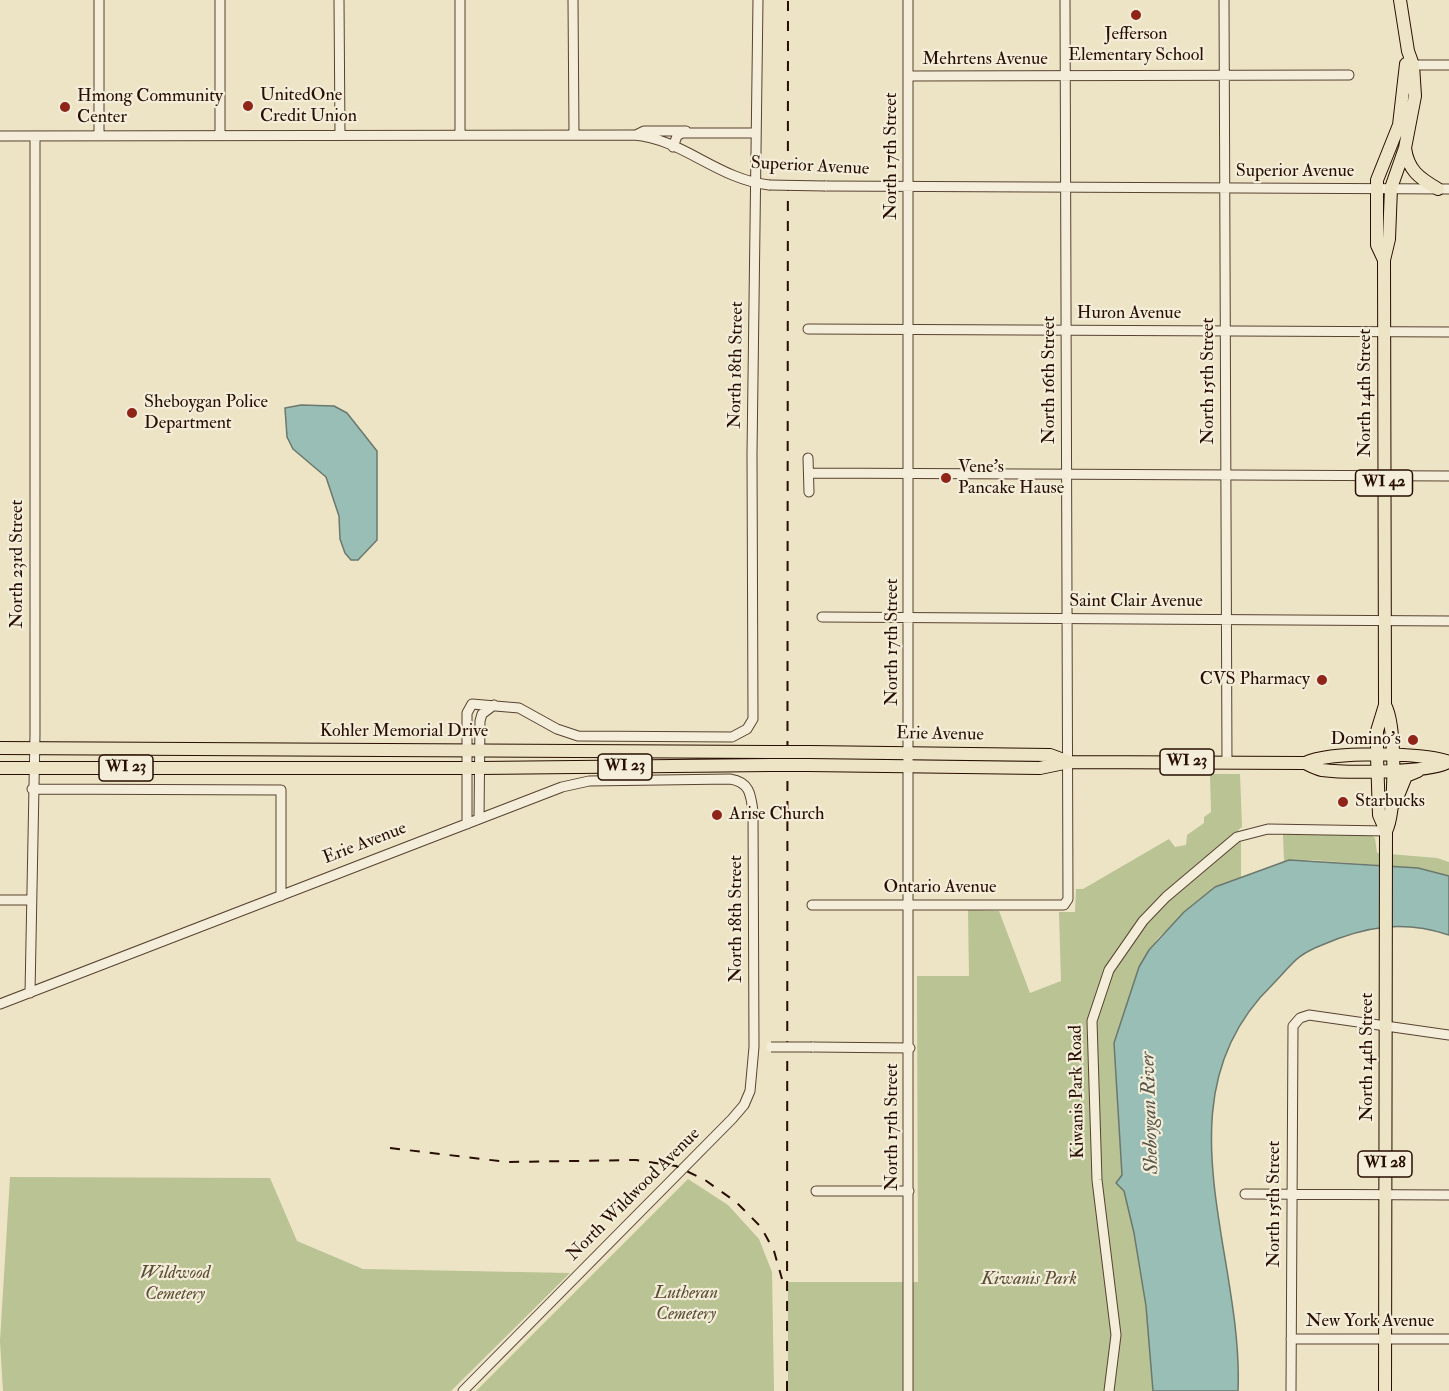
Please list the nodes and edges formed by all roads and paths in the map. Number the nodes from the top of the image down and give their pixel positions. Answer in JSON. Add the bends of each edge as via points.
{"nodes":[{"id":1,"x":99,"y":0,"type":"edge"},
{"id":2,"x":220,"y":0,"type":"edge"},
{"id":3,"x":339,"y":0,"type":"edge"},
{"id":4,"x":460,"y":0,"type":"edge"},
{"id":5,"x":573,"y":0,"type":"edge"},
{"id":6,"x":758,"y":0,"type":"edge"},
{"id":7,"x":908,"y":0,"type":"edge"},
{"id":8,"x":1065,"y":0,"type":"edge"},
{"id":9,"x":1224,"y":0,"type":"edge"},
{"id":10,"x":1400,"y":0,"type":"edge"},
{"id":11,"x":1408,"y":51,"type":"junction"},
{"id":12,"x":1413,"y":65,"type":"junction"},
{"id":13,"x":1449,"y":65,"type":"edge"},
{"id":14,"x":1224,"y":75,"type":"junction"},
{"id":15,"x":1349,"y":75,"type":"dead end"},
{"id":16,"x":908,"y":76,"type":"junction"},
{"id":17,"x":1064,"y":76,"type":"junction"},
{"id":18,"x":698,"y":132,"type":"junction"},
{"id":19,"x":756,"y":133,"type":"junction"},
{"id":20,"x":574,"y":134,"type":"junction"},
{"id":21,"x":220,"y":135,"type":"junction"},
{"id":22,"x":340,"y":135,"type":"junction"},
{"id":23,"x":460,"y":135,"type":"junction"},
{"id":24,"x":636,"y":135,"type":"junction"},
{"id":25,"x":0,"y":136,"type":"edge"},
{"id":26,"x":35,"y":136,"type":"junction"},
{"id":27,"x":99,"y":136,"type":"junction"},
{"id":28,"x":674,"y":147,"type":"junction"},
{"id":29,"x":1405,"y":148,"type":"junction"},
{"id":30,"x":755,"y":183,"type":"junction"},
{"id":31,"x":909,"y":186,"type":"junction"},
{"id":32,"x":1064,"y":186,"type":"junction"},
{"id":33,"x":1225,"y":188,"type":"junction"},
{"id":34,"x":1391,"y":188,"type":"junction"},
{"id":35,"x":1376,"y":189,"type":"junction"},
{"id":36,"x":1443,"y":189,"type":"edge"},
{"id":37,"x":1384,"y":260,"type":"junction"},
{"id":38,"x":808,"y":329,"type":"dead end"},
{"id":39,"x":909,"y":330,"type":"junction"},
{"id":40,"x":1066,"y":331,"type":"junction"},
{"id":41,"x":1225,"y":331,"type":"junction"},
{"id":42,"x":1384,"y":332,"type":"junction"},
{"id":43,"x":1449,"y":332,"type":"edge"},
{"id":44,"x":808,"y":458,"type":"dead end"},
{"id":45,"x":809,"y":473,"type":"junction"},
{"id":46,"x":909,"y":473,"type":"junction"},
{"id":47,"x":1067,"y":474,"type":"junction"},
{"id":48,"x":1226,"y":475,"type":"junction"},
{"id":49,"x":1384,"y":476,"type":"junction"},
{"id":50,"x":1449,"y":476,"type":"edge"},
{"id":51,"x":809,"y":492,"type":"dead end"},
{"id":52,"x":822,"y":617,"type":"dead end"},
{"id":53,"x":909,"y":617,"type":"junction"},
{"id":54,"x":1068,"y":619,"type":"junction"},
{"id":55,"x":1227,"y":619,"type":"junction"},
{"id":56,"x":1385,"y":620,"type":"junction"},
{"id":57,"x":1449,"y":621,"type":"edge"},
{"id":58,"x":494,"y":705,"type":"junction"},
{"id":59,"x":1385,"y":705,"type":"junction"},
{"id":60,"x":0,"y":748,"type":"edge"},
{"id":61,"x":34,"y":748,"type":"junction"},
{"id":62,"x":473,"y":750,"type":"junction"},
{"id":63,"x":1377,"y":756,"type":"junction"},
{"id":64,"x":1392,"y":756,"type":"junction"},
{"id":65,"x":808,"y":758,"type":"junction"},
{"id":66,"x":910,"y":759,"type":"junction"},
{"id":67,"x":1069,"y":762,"type":"junction"},
{"id":68,"x":1449,"y":762,"type":"edge"},
{"id":69,"x":1227,"y":763,"type":"junction"},
{"id":70,"x":1305,"y":763,"type":"junction"},
{"id":71,"x":0,"y":768,"type":"edge"},
{"id":72,"x":33,"y":768,"type":"junction"},
{"id":73,"x":473,"y":768,"type":"junction"},
{"id":74,"x":1427,"y":769,"type":"junction"},
{"id":75,"x":1377,"y":770,"type":"junction"},
{"id":76,"x":1392,"y":770,"type":"junction"},
{"id":77,"x":32,"y":789,"type":"junction"},
{"id":78,"x":750,"y":792,"type":"joint"},
{"id":79,"x":1392,"y":809,"type":"junction"},
{"id":80,"x":478,"y":819,"type":"junction"},
{"id":81,"x":467,"y":824,"type":"junction"},
{"id":82,"x":1386,"y":831,"type":"junction"},
{"id":83,"x":281,"y":896,"type":"junction"},
{"id":84,"x":0,"y":900,"type":"edge"},
{"id":85,"x":30,"y":900,"type":"junction"},
{"id":86,"x":1067,"y":903,"type":"joint"},
{"id":87,"x":910,"y":904,"type":"junction"},
{"id":88,"x":812,"y":905,"type":"dead end"},
{"id":89,"x":30,"y":993,"type":"junction"},
{"id":90,"x":0,"y":1004,"type":"edge"},
{"id":91,"x":1386,"y":1026,"type":"junction"},
{"id":92,"x":1449,"y":1035,"type":"edge"},
{"id":93,"x":754,"y":1047,"type":"junction"},
{"id":94,"x":910,"y":1048,"type":"junction"},
{"id":95,"x":816,"y":1191,"type":"dead end"},
{"id":96,"x":909,"y":1191,"type":"junction"},
{"id":97,"x":1245,"y":1194,"type":"dead end"},
{"id":98,"x":1292,"y":1194,"type":"junction"},
{"id":99,"x":1385,"y":1194,"type":"junction"},
{"id":100,"x":1449,"y":1195,"type":"edge"},
{"id":101,"x":1291,"y":1339,"type":"junction"},
{"id":102,"x":1385,"y":1339,"type":"junction"},
{"id":103,"x":1449,"y":1339,"type":"edge"},
{"id":104,"x":463,"y":1391,"type":"edge"},
{"id":105,"x":908,"y":1391,"type":"edge"},
{"id":106,"x":1109,"y":1391,"type":"edge"},
{"id":107,"x":1292,"y":1391,"type":"edge"},
{"id":108,"x":1385,"y":1391,"type":"edge"}],
"edges":[{"from":1,"to":27,"type":"street"},
{"from":2,"to":21,"type":"street"},
{"from":3,"to":22,"type":"street"},
{"from":4,"to":23,"type":"street"},
{"from":5,"to":20,"type":"street"},
{"from":6,"to":19,"type":"street","name":"North 18th Street"},
{"from":7,"to":16,"type":"street","name":"North 17th Street"},
{"from":8,"to":17,"type":"street","name":"North 16th Street"},
{"from":9,"to":14,"type":"street","name":"North 15th Street"},
{"from":10,"to":11,"type":"main road","number":"WI 42"},
{"from":11,"to":12,"type":"main road","name":"North 14th Street","number":"WI 42"},
{"from":11,"to":35,"type":"main road","name":"North 14th Street","number":"WI 42","via":[[1403,109]]},
{"from":12,"to":13,"type":"street"},
{"from":12,"to":29,"type":"main road","name":"North 14th Street","number":"WI 42","via":[[1415,96]]},
{"from":14,"to":15,"type":"street","name":"Mehrtens Avenue"},
{"from":14,"to":17,"type":"street","name":"Mehrtens Avenue"},
{"from":14,"to":33,"type":"street","name":"North 15th Street"},
{"from":16,"to":17,"type":"street","name":"Mehrtens Avenue"},
{"from":16,"to":31,"type":"street","name":"North 17th Street"},
{"from":17,"to":32,"type":"street","name":"North 16th Street"},
{"from":18,"to":19,"type":"street"},
{"from":18,"to":24,"type":"street","via":[[644,130]]},
{"from":18,"to":28,"type":"street","via":[[680,134]]},
{"from":19,"to":30,"type":"street","name":"North 18th Street"},
{"from":20,"to":23,"type":"street","name":"Superior Avenue"},
{"from":20,"to":24,"type":"street","name":"Superior Avenue"},
{"from":21,"to":22,"type":"street","name":"Superior Avenue"},
{"from":21,"to":27,"type":"street","name":"Superior Avenue"},
{"from":22,"to":23,"type":"street","name":"Superior Avenue"},
{"from":24,"to":28,"type":"street","name":"Superior Avenue"},
{"from":25,"to":26,"type":"street","name":"Superior Avenue"},
{"from":26,"to":27,"type":"street","name":"Superior Avenue"},
{"from":26,"to":61,"type":"street","name":"North 23rd Street"},
{"from":28,"to":30,"type":"street","name":"Superior Avenue","via":[[722,172]]},
{"from":29,"to":34,"type":"main road","name":"North 14th Street","number":"WI 42"},
{"from":29,"to":36,"type":"main road","via":[[1415,175]]},
{"from":30,"to":31,"type":"street","name":"Superior Avenue","bridge":true},
{"from":30,"to":58,"type":"street","name":"North 18th Street","via":[[755,709],[747,729],[732,736],[578,736],[556,729],[525,710]]},
{"from":31,"to":32,"type":"street","name":"Superior Avenue"},
{"from":31,"to":39,"type":"street","name":"North 17th Street"},
{"from":32,"to":33,"type":"street","name":"Superior Avenue"},
{"from":32,"to":40,"type":"street","name":"North 16th Street"},
{"from":33,"to":35,"type":"street","name":"Superior Avenue"},
{"from":33,"to":41,"type":"street","name":"North 15th Street"},
{"from":34,"to":35,"type":"street","name":"Superior Avenue"},
{"from":34,"to":36,"type":"street","name":"Superior Avenue"},
{"from":34,"to":37,"type":"main road","name":"North 14th Street","number":"WI 42"},
{"from":35,"to":37,"type":"main road","name":"North 14th Street","number":"WI 42","via":[[1377,245]]},
{"from":37,"to":42,"type":"main road","name":"North 14th Street","number":"WI 42"},
{"from":38,"to":39,"type":"street","name":"Huron Avenue"},
{"from":39,"to":40,"type":"street","name":"Huron Avenue"},
{"from":39,"to":46,"type":"street","name":"North 17th Street"},
{"from":40,"to":41,"type":"street","name":"Huron Avenue"},
{"from":40,"to":47,"type":"street","name":"North 16th Street"},
{"from":41,"to":42,"type":"street","name":"Huron Avenue"},
{"from":41,"to":48,"type":"street","name":"North 15th Street"},
{"from":42,"to":43,"type":"street","name":"Huron Avenue"},
{"from":42,"to":49,"type":"main road","name":"North 14th Street","number":"WI 42"},
{"from":44,"to":45,"type":"street"},
{"from":45,"to":46,"type":"street"},
{"from":45,"to":51,"type":"street"},
{"from":46,"to":47,"type":"street"},
{"from":46,"to":53,"type":"street","name":"North 17th Street"},
{"from":47,"to":48,"type":"street"},
{"from":47,"to":54,"type":"street","name":"North 16th Street"},
{"from":48,"to":49,"type":"street"},
{"from":48,"to":55,"type":"street","name":"North 15th Street"},
{"from":49,"to":50,"type":"street"},
{"from":49,"to":56,"type":"main road","name":"North 14th Street","number":"WI 42"},
{"from":52,"to":53,"type":"street","name":"Saint Clair Avenue"},
{"from":53,"to":54,"type":"street","name":"Saint Clair Avenue"},
{"from":53,"to":66,"type":"street","name":"North 17th Street"},
{"from":54,"to":55,"type":"street","name":"Saint Clair Avenue"},
{"from":54,"to":67,"type":"street","name":"North 16th Street"},
{"from":55,"to":56,"type":"street","name":"Saint Clair Avenue"},
{"from":55,"to":69,"type":"street","name":"North 15th Street"},
{"from":56,"to":57,"type":"street","name":"Saint Clair Avenue"},
{"from":56,"to":59,"type":"main road","name":"North 14th Street","number":"WI 42"},
{"from":58,"to":62,"type":"street","via":[[480,718]]},
{"from":58,"to":62,"type":"street","via":[[468,706]]},
{"from":59,"to":63,"type":"main road","name":"North 14th Street","number":"WI 42","via":[[1377,731]]},
{"from":59,"to":64,"type":"main road","name":"North 14th Street","number":"WI 42","via":[[1392,722]]},
{"from":60,"to":61,"type":"main road","name":"Kohler Memorial Drive","number":"WI 23"},
{"from":61,"to":62,"type":"main road","name":"Kohler Memorial Drive","number":"WI 23"},
{"from":61,"to":72,"type":"street","name":"North 23rd Street"},
{"from":62,"to":65,"type":"main road","name":"Kohler Memorial Drive","number":"WI 23","bridge":true,"via":[[771,752]]},
{"from":62,"to":73,"type":"street"},
{"from":63,"to":64,"type":"main road","name":"Erie Avenue","number":"WI 23"},
{"from":63,"to":70,"type":"main road","name":"Erie Avenue","number":"WI 23","via":[[1323,757]]},
{"from":63,"to":75,"type":"main road","name":"North 14th Street","number":"WI 28"},
{"from":64,"to":68,"type":"main road","name":"Erie Avenue","via":[[1423,756]]},
{"from":64,"to":76,"type":"main road","name":"North 14th Street","number":"WI 28"},
{"from":65,"to":66,"type":"main road","name":"Erie Avenue","number":"WI 23"},
{"from":65,"to":73,"type":"main road","name":"Kohler Memorial Drive","number":"WI 23","bridge":true,"via":[[771,765]]},
{"from":66,"to":67,"type":"main road","name":"Erie Avenue","number":"WI 23","via":[[1050,754]]},
{"from":66,"to":87,"type":"street","name":"North 17th Street"},
{"from":67,"to":69,"type":"main road","name":"Erie Avenue","number":"WI 23"},
{"from":67,"to":86,"type":"street","name":"North 16th Street"},
{"from":68,"to":74,"type":"main road","name":"Erie Avenue"},
{"from":69,"to":70,"type":"main road","name":"Erie Avenue","number":"WI 23"},
{"from":70,"to":75,"type":"main road","name":"Erie Avenue","number":"WI 23","via":[[1323,770]]},
{"from":71,"to":72,"type":"main road","name":"Kohler Memorial Drive","number":"WI 23"},
{"from":72,"to":73,"type":"main road","name":"Kohler Memorial Drive","number":"WI 23"},
{"from":72,"to":77,"type":"street","name":"North 23rd Street"},
{"from":73,"to":80,"type":"street"},
{"from":73,"to":81,"type":"street"},
{"from":74,"to":76,"type":"main road","name":"Erie Avenue"},
{"from":74,"to":79,"type":"main road","via":[[1406,776]]},
{"from":75,"to":76,"type":"main road","name":"Erie Avenue","number":"WI 23"},
{"from":75,"to":82,"type":"main road","name":"North 14th Street","number":"WI 28","via":[[1379,818]]},
{"from":76,"to":79,"type":"main road","name":"North 14th Street","number":"WI 28"},
{"from":77,"to":83,"type":"street","via":[[281,790]]},
{"from":77,"to":85,"type":"street","name":"North 23rd Street"},
{"from":78,"to":80,"type":"street","name":"Erie Avenue","via":[[743,784],[730,780],[589,781],[562,787]]},
{"from":78,"to":93,"type":"street","name":"North 18th Street"},
{"from":79,"to":82,"type":"main road","name":"North 14th Street","number":"WI 28"},
{"from":80,"to":81,"type":"street","name":"Erie Avenue"},
{"from":81,"to":83,"type":"street","name":"Erie Avenue"},
{"from":82,"to":91,"type":"main road","name":"North 14th Street","number":"WI 28"},
{"from":82,"to":106,"type":"street","name":"Kiwanis Park Road","via":[[1258,830],[1237,837],[1143,921],[1120,952],[1102,988],[1092,1020],[1097,1179],[1116,1335]]},
{"from":83,"to":89,"type":"street","name":"Erie Avenue"},
{"from":84,"to":85,"type":"street"},
{"from":85,"to":89,"type":"street","name":"North 23rd Street"},
{"from":86,"to":87,"type":"street","name":"Ontario Avenue"},
{"from":87,"to":88,"type":"street","name":"Ontario Avenue"},
{"from":87,"to":94,"type":"street","name":"North 17th Street"},
{"from":89,"to":90,"type":"street","name":"Erie Avenue"},
{"from":91,"to":92,"type":"street"},
{"from":91,"to":98,"type":"street","name":"North 15th Street","via":[[1309,1015],[1298,1020],[1292,1033]]},
{"from":91,"to":99,"type":"main road","name":"North 14th Street","number":"WI 28"},
{"from":93,"to":94,"type":"street","bridge":true},
{"from":93,"to":104,"type":"street","name":"North Wildwood Avenue","via":[[750,1091],[744,1105]]},
{"from":94,"to":96,"type":"street","name":"North 17th Street"},
{"from":95,"to":96,"type":"street"},
{"from":96,"to":105,"type":"street","name":"North 17th Street"},
{"from":97,"to":98,"type":"street"},
{"from":98,"to":99,"type":"street"},
{"from":98,"to":101,"type":"street","name":"North 15th Street"},
{"from":99,"to":100,"type":"street"},
{"from":99,"to":102,"type":"main road","name":"North 14th Street","number":"WI 28"},
{"from":101,"to":102,"type":"street","name":"New York Avenue"},
{"from":101,"to":107,"type":"street","name":"North 15th Street"},
{"from":102,"to":103,"type":"street","name":"New York Avenue"},
{"from":102,"to":108,"type":"main road","name":"North 14th Street","number":"WI 28"}]}
